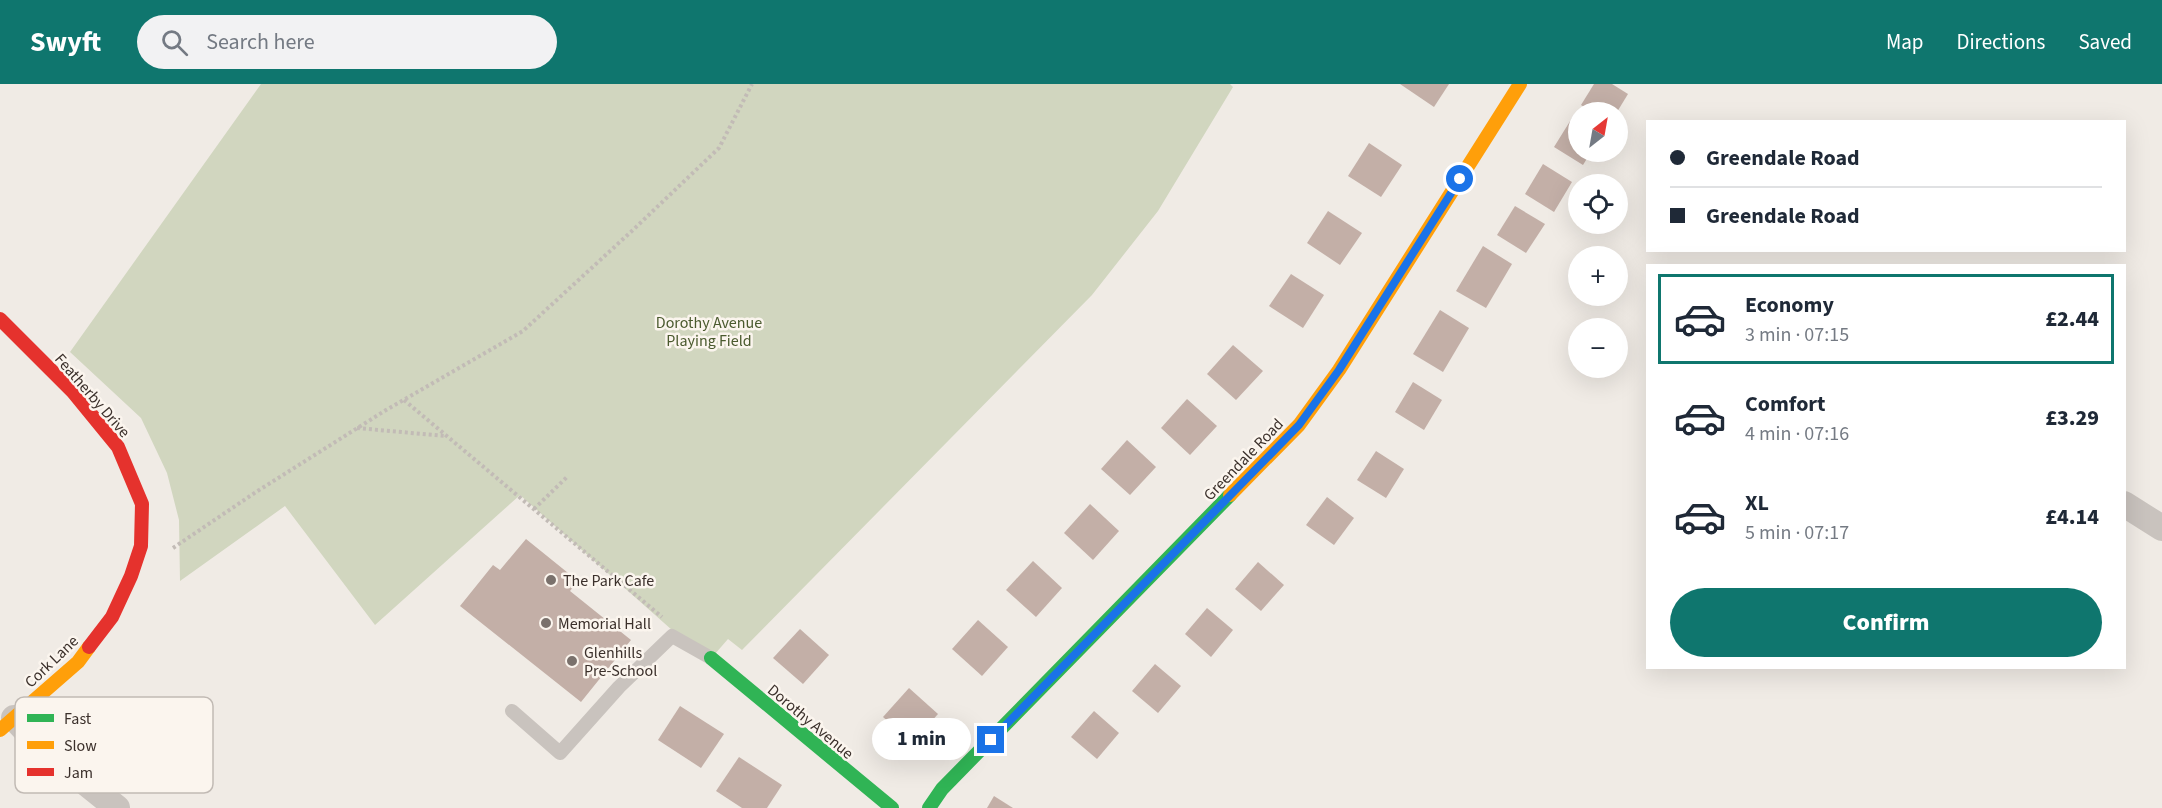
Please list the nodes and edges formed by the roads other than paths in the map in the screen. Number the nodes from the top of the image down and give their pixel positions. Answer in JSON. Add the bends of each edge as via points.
{"nodes":[{"id":1,"x":1520,"y":84,"type":"edge"},
{"id":2,"x":0,"y":319,"type":"edge"},
{"id":3,"x":142,"y":504,"type":"joint"},
{"id":4,"x":2126,"y":505,"type":"edge"},
{"id":5,"x":2162,"y":528,"type":"edge"},
{"id":6,"x":711,"y":658,"type":"joint"},
{"id":7,"x":38,"y":697,"type":"edge"},
{"id":8,"x":512,"y":711,"type":"dead end"},
{"id":9,"x":98,"y":793,"type":"edge"},
{"id":10,"x":117,"y":808,"type":"edge"},
{"id":11,"x":892,"y":808,"type":"edge"},
{"id":12,"x":929,"y":808,"type":"edge"}],
"edges":[{"from":1,"to":12,"type":"street","name":"Greendale Road","via":[[1339,370],[1299,425],[942,789]]},
{"from":2,"to":3,"type":"street","name":"Featherby Drive","via":[[73,392],[118,447]]},
{"from":3,"to":7,"type":"street","name":"Cork Lane","via":[[141,546],[112,618],[78,662]]},
{"from":4,"to":5,"type":"street"},
{"from":6,"to":8,"type":"lane","via":[[672,636],[619,687],[560,753]]},
{"from":6,"to":11,"type":"street","name":"Dorothy Avenue"},
{"from":9,"to":10,"type":"street"}]}
